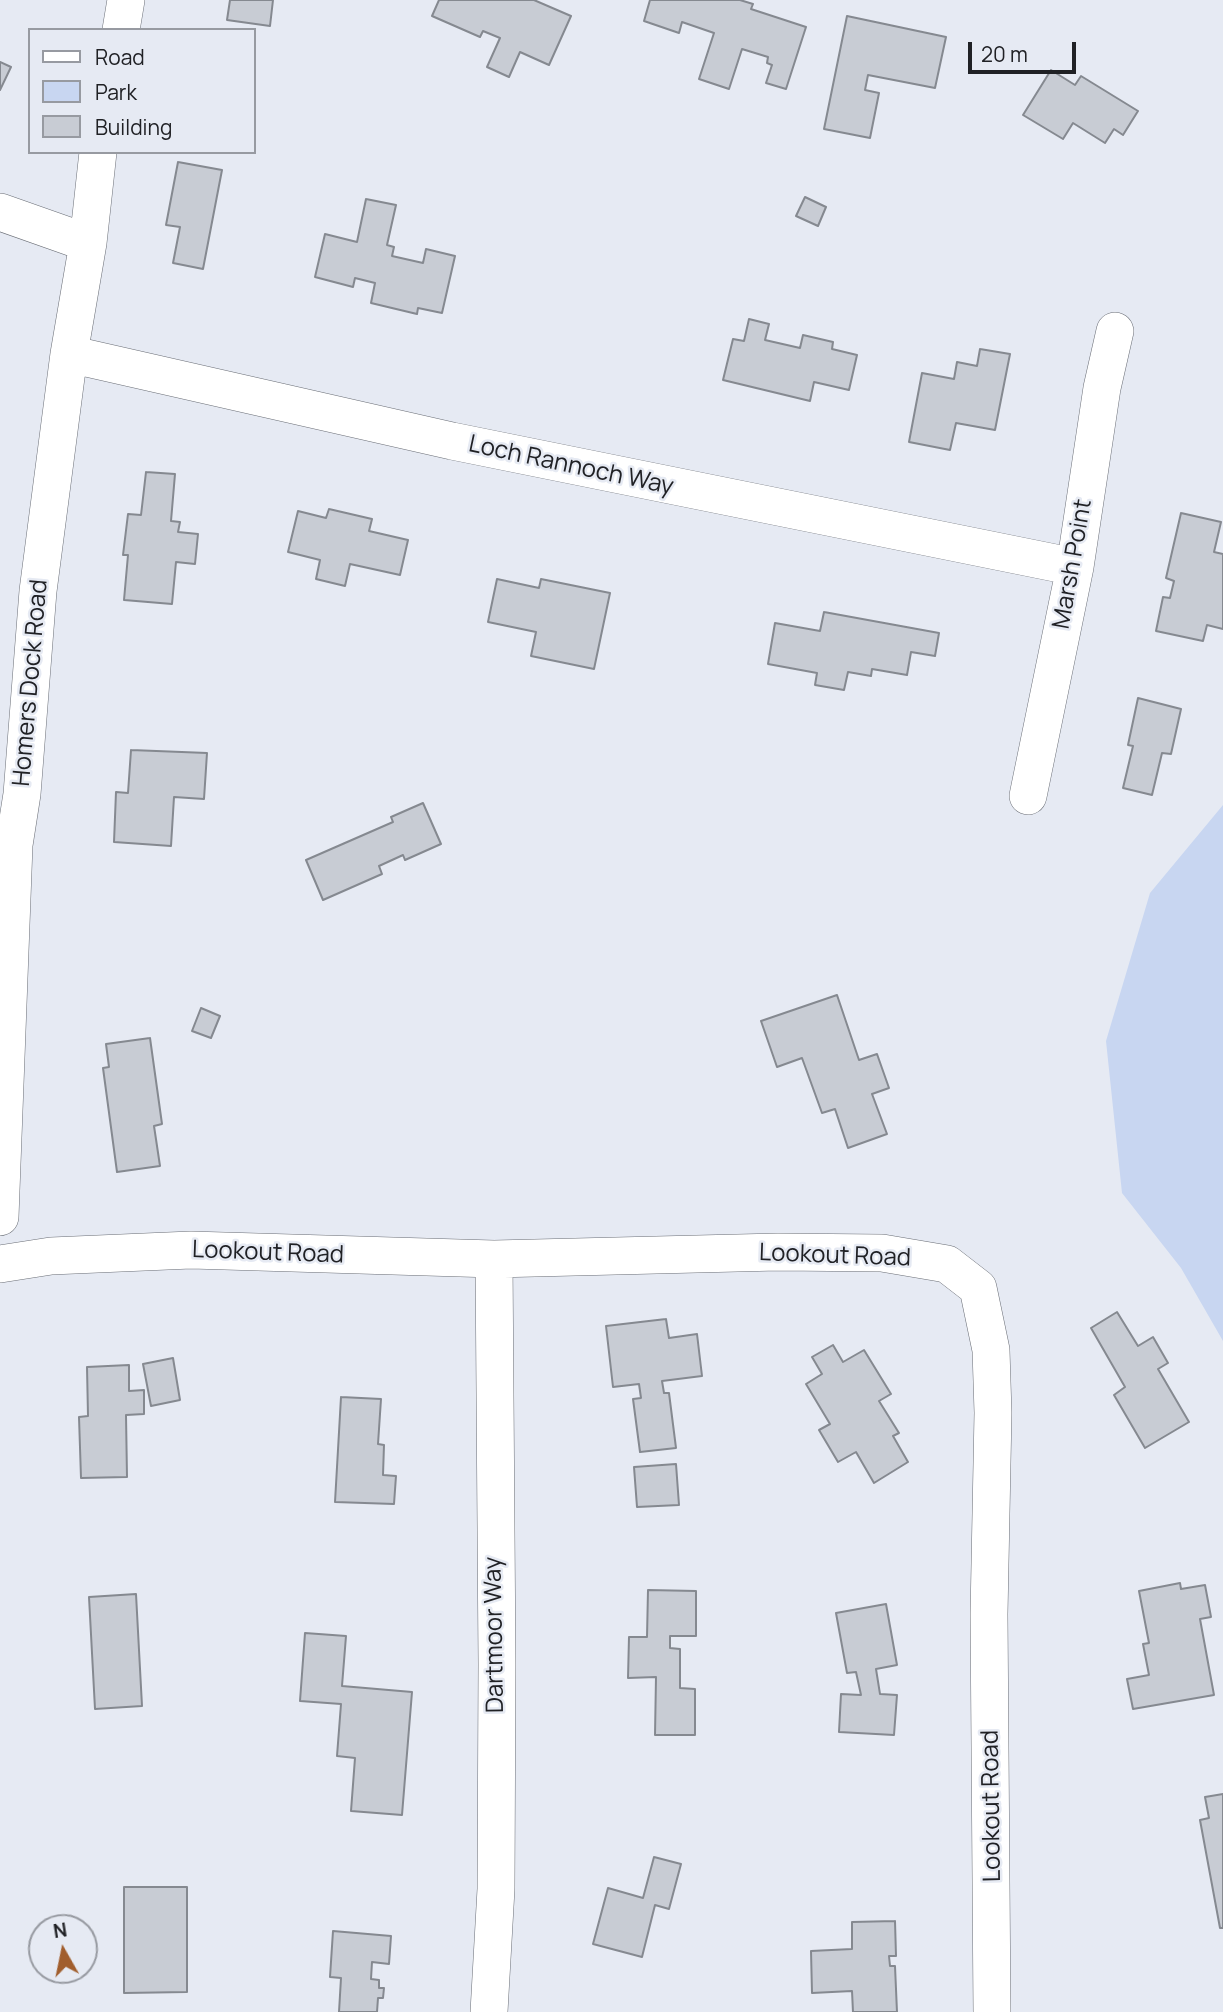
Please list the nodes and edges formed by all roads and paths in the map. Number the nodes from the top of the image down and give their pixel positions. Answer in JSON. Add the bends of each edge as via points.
{"nodes":[{"id":1,"x":126,"y":0,"type":"edge"},
{"id":2,"x":121,"y":28,"type":"edge"},
{"id":3,"x":98,"y":154,"type":"edge"},
{"id":4,"x":0,"y":212,"type":"edge"},
{"id":5,"x":88,"y":243,"type":"junction"},
{"id":6,"x":1115,"y":331,"type":"dead end"},
{"id":7,"x":69,"y":354,"type":"junction"},
{"id":8,"x":1075,"y":567,"type":"junction"},
{"id":9,"x":1028,"y":796,"type":"dead end"},
{"id":10,"x":0,"y":1217,"type":"edge"},
{"id":11,"x":494,"y":1259,"type":"junction"},
{"id":12,"x":0,"y":1265,"type":"edge"},
{"id":13,"x":489,"y":2012,"type":"edge"},
{"id":14,"x":992,"y":2012,"type":"edge"}],
"edges":[{"from":1,"to":2,"type":"street"},
{"from":3,"to":5,"type":"street","name":"Homers Dock Road"},
{"from":4,"to":5,"type":"street"},
{"from":5,"to":7,"type":"street","name":"Homers Dock Road"},
{"from":6,"to":8,"type":"street","name":"Marsh Point"},
{"from":7,"to":8,"type":"street","name":"Loch Rannoch Way","via":[[452,441]]},
{"from":7,"to":10,"type":"street","name":"Homers Dock Road","via":[[38,591],[14,845]]},
{"from":8,"to":9,"type":"street","name":"Marsh Point"},
{"from":11,"to":12,"type":"street","name":"Lookout Road","via":[[191,1250],[51,1256]]},
{"from":11,"to":13,"type":"street","name":"Dartmoor Way","via":[[496,1889]]},
{"from":11,"to":14,"type":"street","name":"Lookout Road","via":[[764,1252],[882,1254],[947,1265],[978,1288],[990,1350],[993,1413],[989,1614]]}]}
